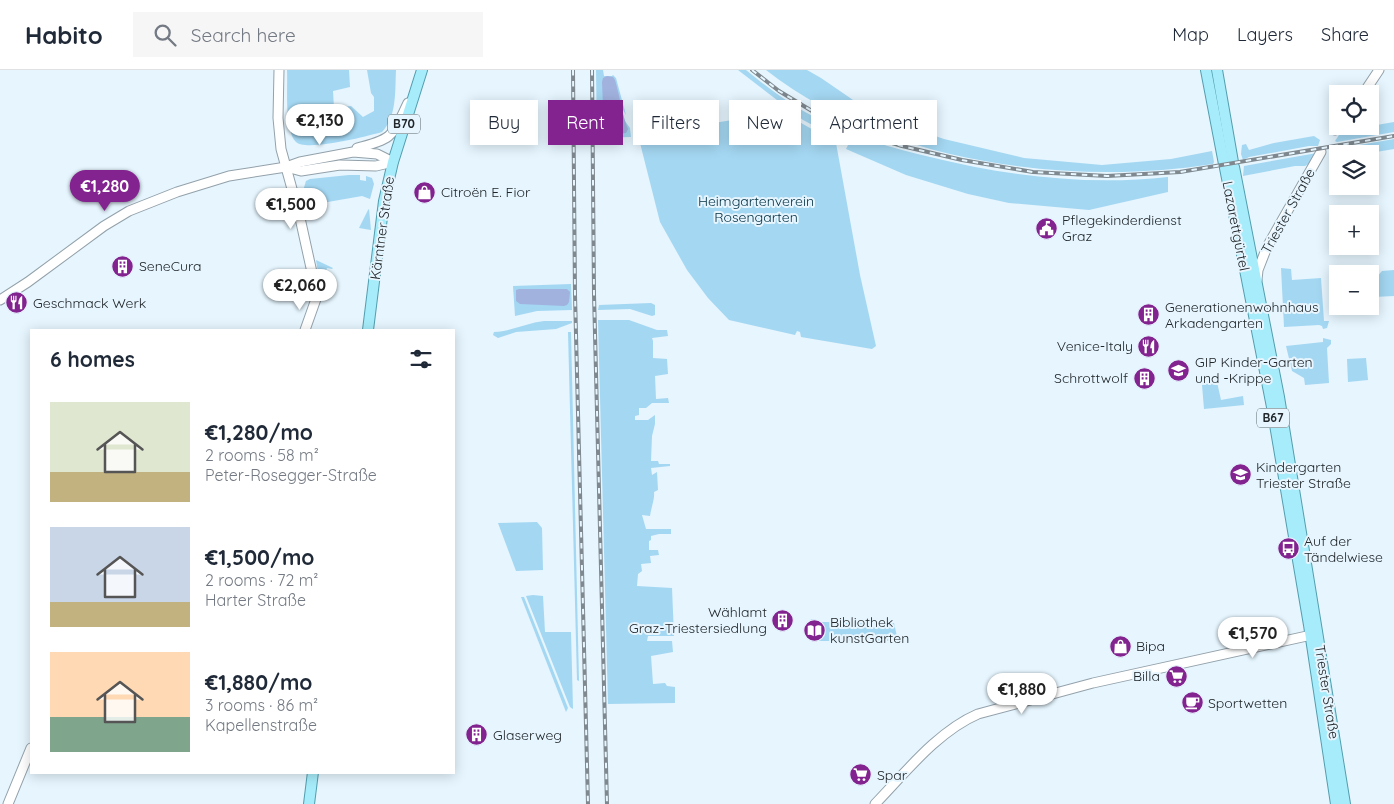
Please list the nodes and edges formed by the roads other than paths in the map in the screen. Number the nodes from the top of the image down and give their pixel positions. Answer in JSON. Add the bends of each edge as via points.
{"nodes":[{"id":1,"x":279,"y":70,"type":"edge"},
{"id":2,"x":422,"y":70,"type":"edge"},
{"id":3,"x":1206,"y":70,"type":"edge"},
{"id":4,"x":1217,"y":70,"type":"edge"},
{"id":5,"x":1380,"y":70,"type":"edge"},
{"id":6,"x":416,"y":85,"type":"junction"},
{"id":7,"x":1369,"y":85,"type":"edge"},
{"id":8,"x":1321,"y":152,"type":"dead end"},
{"id":9,"x":342,"y":154,"type":"junction"},
{"id":10,"x":393,"y":162,"type":"junction"},
{"id":11,"x":1229,"y":165,"type":"junction"},
{"id":12,"x":286,"y":167,"type":"junction"},
{"id":13,"x":1252,"y":283,"type":"junction"},
{"id":14,"x":0,"y":300,"type":"edge"},
{"id":15,"x":305,"y":329,"type":"edge"},
{"id":16,"x":368,"y":329,"type":"edge"},
{"id":17,"x":1314,"y":634,"type":"junction"},
{"id":18,"x":30,"y":750,"type":"edge"},
{"id":19,"x":313,"y":774,"type":"edge"},
{"id":20,"x":8,"y":804,"type":"edge"},
{"id":21,"x":309,"y":804,"type":"edge"},
{"id":22,"x":875,"y":804,"type":"edge"},
{"id":23,"x":1336,"y":804,"type":"edge"},
{"id":24,"x":1345,"y":804,"type":"edge"}],
"edges":[{"from":1,"to":12,"type":"main road","via":[[278,118]]},
{"from":2,"to":6,"type":"main road","name":"Kärntner Straße","number":"B70"},
{"from":3,"to":11,"type":"main road","name":"Lazarettgürtel","number":"B67"},
{"from":4,"to":11,"type":"main road","name":"Lazarettgürtel","number":"B67"},
{"from":5,"to":7,"type":"main road"},
{"from":6,"to":9,"type":"main road","via":[[394,133],[379,143]]},
{"from":6,"to":10,"type":"main road","name":"Kärntner Straße","number":"B70"},
{"from":8,"to":13,"type":"main road","name":"Triester Straße","via":[[1267,247]]},
{"from":9,"to":10,"type":"main road","via":[[378,154]]},
{"from":9,"to":12,"type":"main road"},
{"from":10,"to":12,"type":"main road","via":[[301,171]]},
{"from":10,"to":16,"type":"main road","name":"Kärntner Straße","number":"B70","via":[[379,231]]},
{"from":11,"to":13,"type":"main road","name":"Lazarettgürtel","number":"B67"},
{"from":12,"to":14,"type":"main road","via":[[229,176],[129,211]]},
{"from":12,"to":15,"type":"main road","via":[[316,286],[316,298]]},
{"from":13,"to":17,"type":"main road","name":"Triester Straße","number":"B67","via":[[1279,397]]},
{"from":17,"to":22,"type":"main road","via":[[1093,683],[969,718],[941,737]]},
{"from":17,"to":23,"type":"main road","name":"Triester Straße","number":"B67"},
{"from":17,"to":24,"type":"main road","name":"Triester Straße","number":"B67","via":[[1331,710]]},
{"from":18,"to":20,"type":"main road"},
{"from":19,"to":21,"type":"main road"}]}
